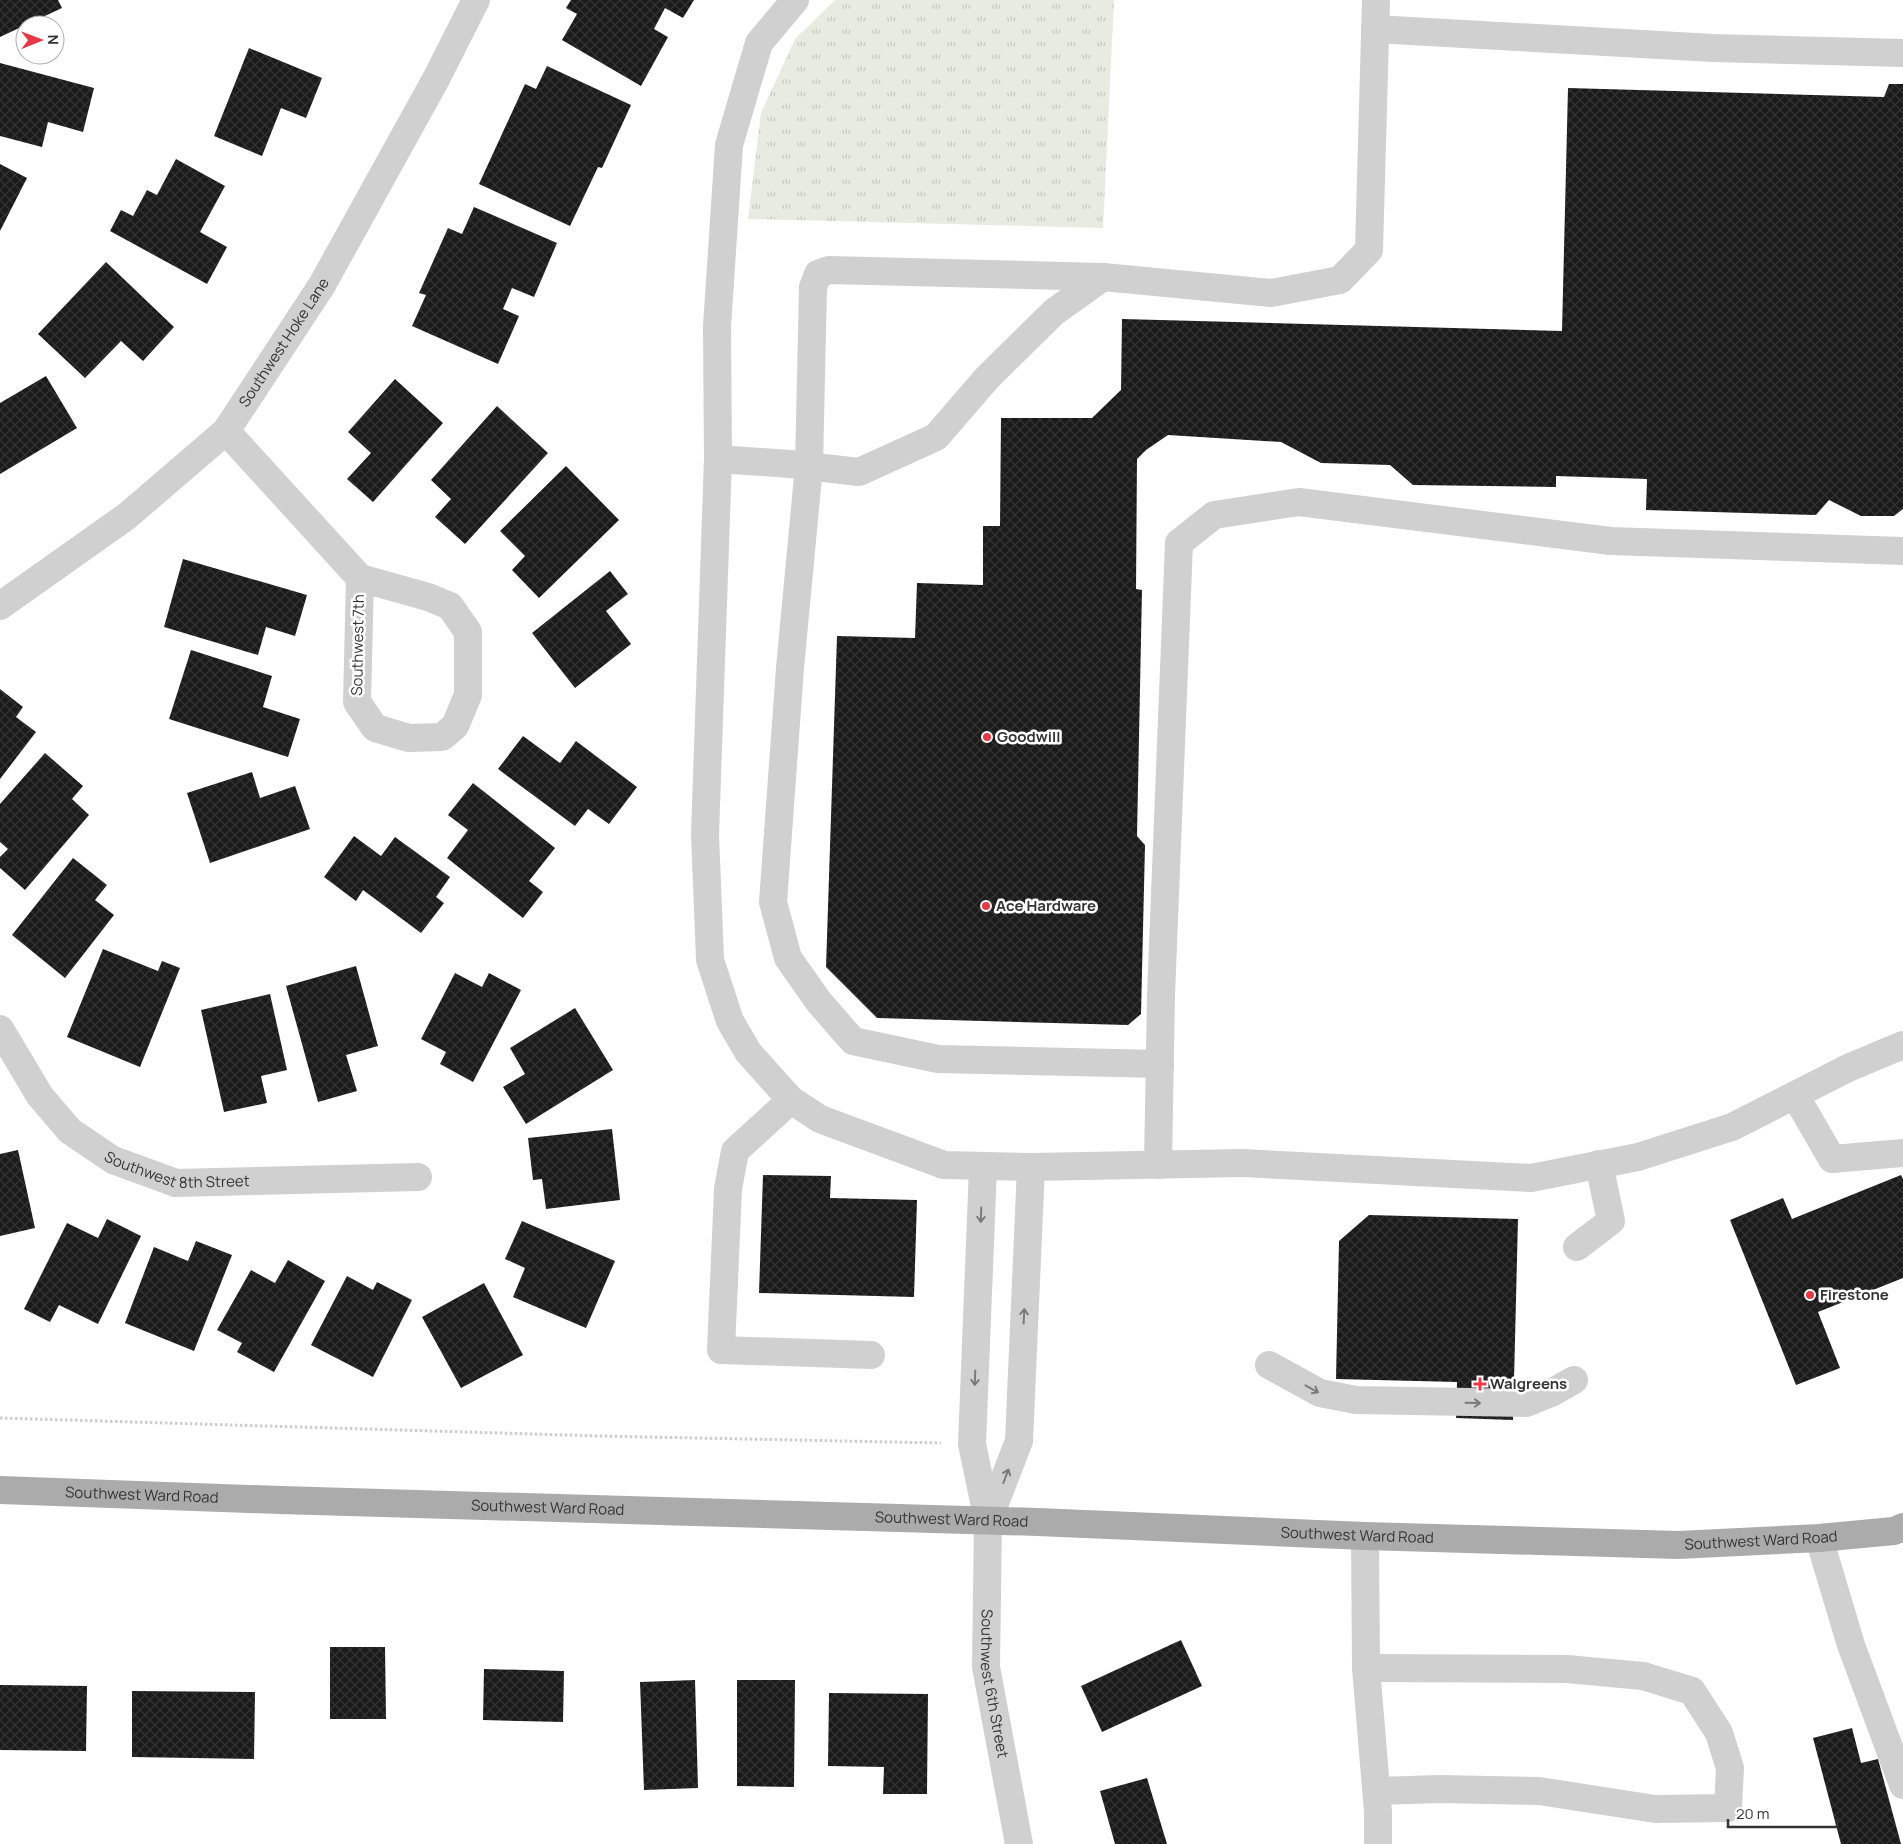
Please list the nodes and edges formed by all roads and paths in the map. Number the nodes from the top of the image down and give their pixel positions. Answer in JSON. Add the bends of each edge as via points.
{"nodes":[{"id":1,"x":476,"y":0,"type":"edge"},
{"id":2,"x":795,"y":0,"type":"edge"},
{"id":3,"x":1376,"y":0,"type":"edge"},
{"id":4,"x":1375,"y":29,"type":"junction"},
{"id":5,"x":1903,"y":53,"type":"edge"},
{"id":6,"x":1102,"y":278,"type":"junction"},
{"id":7,"x":226,"y":431,"type":"junction"},
{"id":8,"x":718,"y":459,"type":"junction"},
{"id":9,"x":809,"y":466,"type":"junction"},
{"id":10,"x":1903,"y":551,"type":"edge"},
{"id":11,"x":360,"y":578,"type":"junction"},
{"id":12,"x":0,"y":606,"type":"edge"},
{"id":13,"x":0,"y":1030,"type":"edge"},
{"id":14,"x":1903,"y":1045,"type":"edge"},
{"id":15,"x":1160,"y":1064,"type":"junction"},
{"id":16,"x":1795,"y":1095,"type":"junction"},
{"id":17,"x":791,"y":1100,"type":"junction"},
{"id":18,"x":1903,"y":1153,"type":"edge"},
{"id":19,"x":1158,"y":1164,"type":"junction"},
{"id":20,"x":1599,"y":1164,"type":"junction"},
{"id":21,"x":983,"y":1167,"type":"junction"},
{"id":22,"x":1031,"y":1167,"type":"junction"},
{"id":23,"x":418,"y":1178,"type":"dead end"},
{"id":24,"x":1577,"y":1247,"type":"dead end"},
{"id":25,"x":871,"y":1355,"type":"dead end"},
{"id":26,"x":1269,"y":1365,"type":"dead end"},
{"id":27,"x":1574,"y":1380,"type":"dead end"},
{"id":28,"x":0,"y":1418,"type":"edge"},
{"id":29,"x":972,"y":1444,"type":"junction"},
{"id":30,"x":0,"y":1490,"type":"edge"},
{"id":31,"x":988,"y":1521,"type":"junction"},
{"id":32,"x":1903,"y":1527,"type":"edge"},
{"id":33,"x":1365,"y":1536,"type":"junction"},
{"id":34,"x":1819,"y":1538,"type":"junction"},
{"id":35,"x":1366,"y":1668,"type":"junction"},
{"id":36,"x":1903,"y":1785,"type":"edge"},
{"id":37,"x":1377,"y":1791,"type":"junction"},
{"id":38,"x":1019,"y":1844,"type":"edge"},
{"id":39,"x":1378,"y":1844,"type":"edge"}],
"edges":[{"from":1,"to":7,"type":"street","name":"Southwest Hoke Lane","via":[[322,284]]},
{"from":2,"to":8,"type":"street","via":[[759,43],[728,145],[717,327]]},
{"from":3,"to":4,"type":"street"},
{"from":4,"to":5,"type":"street","via":[[1713,48]]},
{"from":4,"to":6,"type":"street","via":[[1369,250],[1340,280],[1271,293]]},
{"from":6,"to":9,"type":"street","via":[[1054,312],[987,378],[936,437],[859,472]]},
{"from":6,"to":9,"type":"street","via":[[829,270],[818,274],[813,287]]},
{"from":7,"to":11,"type":"street","name":"Southwest 7th"},
{"from":7,"to":12,"type":"street","name":"Southwest Hoke Lane","via":[[127,516]]},
{"from":8,"to":9,"type":"street"},
{"from":8,"to":17,"type":"street","via":[[705,834],[710,960],[730,1022],[748,1052]]},
{"from":9,"to":15,"type":"street","via":[[773,902],[788,958],[819,1002],[854,1041],[938,1059]]},
{"from":10,"to":15,"type":"street","via":[[1611,541],[1299,502],[1214,515],[1179,543]]},
{"from":11,"to":11,"type":"street","name":"Southwest 7th","via":[[357,702],[375,728],[409,738],[442,737],[455,726],[468,695],[468,632],[450,606]]},
{"from":13,"to":23,"type":"street","name":"Southwest 8th Street","via":[[40,1096],[70,1130],[113,1160],[176,1183]]},
{"from":14,"to":16,"type":"street"},
{"from":15,"to":19,"type":"street"},
{"from":16,"to":18,"type":"street","via":[[1832,1159]]},
{"from":16,"to":20,"type":"street","via":[[1732,1127],[1638,1157]]},
{"from":17,"to":21,"type":"street","via":[[820,1119],[944,1164]]},
{"from":17,"to":25,"type":"street","via":[[735,1151],[728,1189],[721,1350]]},
{"from":19,"to":20,"type":"street","via":[[1251,1163],[1531,1178]]},
{"from":19,"to":22,"type":"street"},
{"from":20,"to":24,"type":"street","via":[[1611,1221]]},
{"from":21,"to":22,"type":"street"},
{"from":21,"to":29,"type":"street","one_way":true},
{"from":31,"to":22,"type":"street","one_way":true,"via":[[1019,1441]]},
{"from":26,"to":27,"type":"street","one_way":true,"via":[[1320,1393],[1356,1400],[1526,1404]]},
{"from":28,"to":29,"type":"path"},
{"from":29,"to":31,"type":"street"},
{"from":30,"to":31,"type":"main road","name":"Southwest Ward Road"},
{"from":31,"to":33,"type":"main road","name":"Southwest Ward Road"},
{"from":31,"to":38,"type":"street","name":"Southwest 6th Street","via":[[986,1667]]},
{"from":32,"to":34,"type":"main road","name":"Southwest Ward Road","via":[[1894,1531]]},
{"from":33,"to":34,"type":"main road","name":"Southwest Ward Road","via":[[1678,1545]]},
{"from":33,"to":35,"type":"street"},
{"from":34,"to":36,"type":"street","via":[[1851,1645]]},
{"from":35,"to":37,"type":"street"},
{"from":35,"to":37,"type":"street","via":[[1567,1669],[1643,1676],[1692,1691],[1719,1733],[1730,1768],[1728,1808],[1655,1809],[1539,1791]]},
{"from":37,"to":39,"type":"street"}]}
